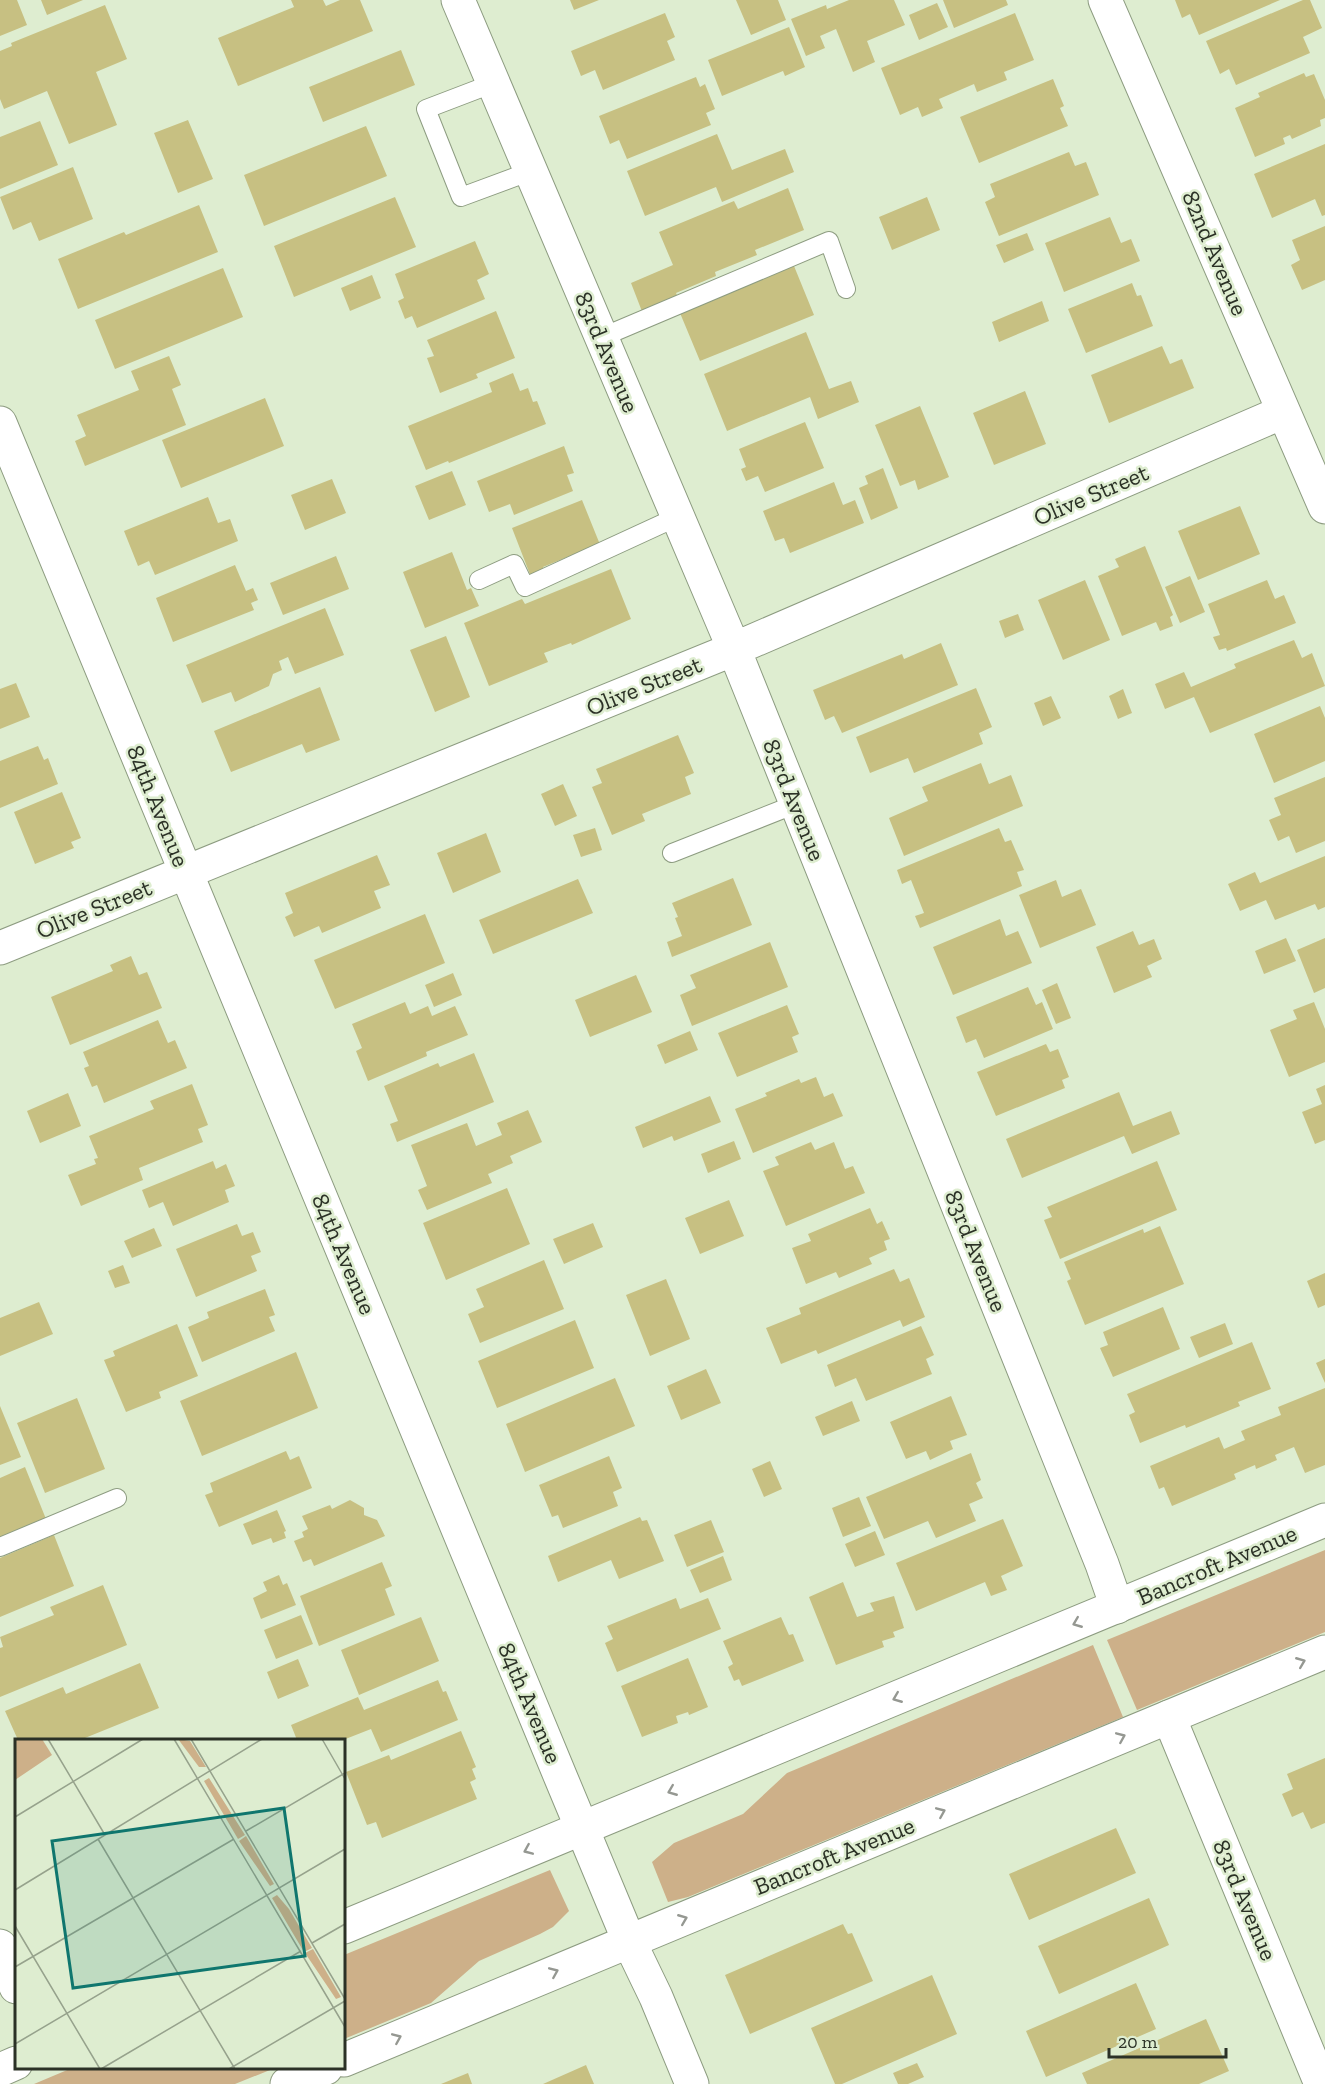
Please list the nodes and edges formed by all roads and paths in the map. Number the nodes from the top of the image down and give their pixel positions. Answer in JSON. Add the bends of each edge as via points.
{"nodes":[{"id":1,"x":458,"y":0,"type":"edge"},
{"id":2,"x":1105,"y":0,"type":"edge"},
{"id":3,"x":494,"y":83,"type":"junction"},
{"id":4,"x":531,"y":171,"type":"junction"},
{"id":5,"x":846,"y":289,"type":"dead end"},
{"id":6,"x":600,"y":338,"type":"junction"},
{"id":7,"x":1283,"y":412,"type":"junction"},
{"id":8,"x":0,"y":423,"type":"edge"},
{"id":9,"x":1319,"y":473,"type":"edge"},
{"id":10,"x":1325,"y":507,"type":"edge"},
{"id":11,"x":677,"y":517,"type":"junction"},
{"id":12,"x":479,"y":580,"type":"dead end"},
{"id":13,"x":734,"y":649,"type":"junction"},
{"id":14,"x":796,"y":804,"type":"junction"},
{"id":15,"x":672,"y":854,"type":"dead end"},
{"id":16,"x":186,"y":873,"type":"junction"},
{"id":17,"x":0,"y":948,"type":"edge"},
{"id":18,"x":117,"y":1498,"type":"dead end"},
{"id":19,"x":1325,"y":1520,"type":"edge"},
{"id":20,"x":0,"y":1547,"type":"edge"},
{"id":21,"x":1117,"y":1606,"type":"junction"},
{"id":22,"x":1325,"y":1652,"type":"edge"},
{"id":23,"x":1169,"y":1717,"type":"junction"},
{"id":24,"x":582,"y":1828,"type":"junction"},
{"id":25,"x":345,"y":1927,"type":"edge"},
{"id":26,"x":629,"y":1941,"type":"junction"},
{"id":27,"x":0,"y":1946,"type":"edge"},
{"id":28,"x":15,"y":1984,"type":"edge"},
{"id":29,"x":345,"y":2060,"type":"edge"},
{"id":30,"x":15,"y":2063,"type":"edge"},
{"id":31,"x":321,"y":2069,"type":"edge"},
{"id":32,"x":0,"y":2070,"type":"edge"},
{"id":33,"x":287,"y":2084,"type":"edge"},
{"id":34,"x":692,"y":2084,"type":"edge"},
{"id":35,"x":1321,"y":2084,"type":"edge"}],
"edges":[{"from":1,"to":3,"type":"street","name":"83rd Avenue"},
{"from":2,"to":7,"type":"street","name":"82nd Avenue"},
{"from":3,"to":4,"type":"street","name":"83rd Avenue"},
{"from":3,"to":4,"type":"lane","via":[[426,109],[461,197]]},
{"from":4,"to":6,"type":"street","name":"83rd Avenue"},
{"from":5,"to":6,"type":"lane","via":[[829,241]]},
{"from":6,"to":11,"type":"street","name":"83rd Avenue"},
{"from":7,"to":9,"type":"street","name":"82nd Avenue"},
{"from":7,"to":13,"type":"street","name":"Olive Street"},
{"from":8,"to":16,"type":"street","name":"84th Avenue"},
{"from":9,"to":10,"type":"street","name":"82nd Avenue"},
{"from":11,"to":12,"type":"lane","via":[[525,587],[514,564]]},
{"from":11,"to":13,"type":"street","name":"83rd Avenue"},
{"from":13,"to":14,"type":"street","name":"83rd Avenue"},
{"from":13,"to":16,"type":"street","name":"Olive Street"},
{"from":14,"to":15,"type":"lane"},
{"from":14,"to":21,"type":"street","name":"83rd Avenue"},
{"from":16,"to":17,"type":"street","name":"Olive Street"},
{"from":16,"to":24,"type":"street","name":"84th Avenue"},
{"from":18,"to":20,"type":"lane"},
{"from":19,"to":21,"type":"street","name":"Bancroft Avenue"},
{"from":21,"to":24,"type":"street","name":"Bancroft Avenue","one_way":true},
{"from":23,"to":22,"type":"street","name":"Bancroft Avenue","one_way":true},
{"from":26,"to":23,"type":"street","name":"Bancroft Avenue","one_way":true},
{"from":23,"to":35,"type":"street","name":"83rd Avenue"},
{"from":24,"to":25,"type":"street","name":"Bancroft Avenue","one_way":true},
{"from":24,"to":26,"type":"street","name":"84th Avenue"},
{"from":29,"to":26,"type":"street","name":"Bancroft Avenue","one_way":true},
{"from":26,"to":34,"type":"street","name":"84th Avenue"},
{"from":27,"to":28,"type":"street"},
{"from":30,"to":32,"type":"street"},
{"from":31,"to":33,"type":"street"}]}
